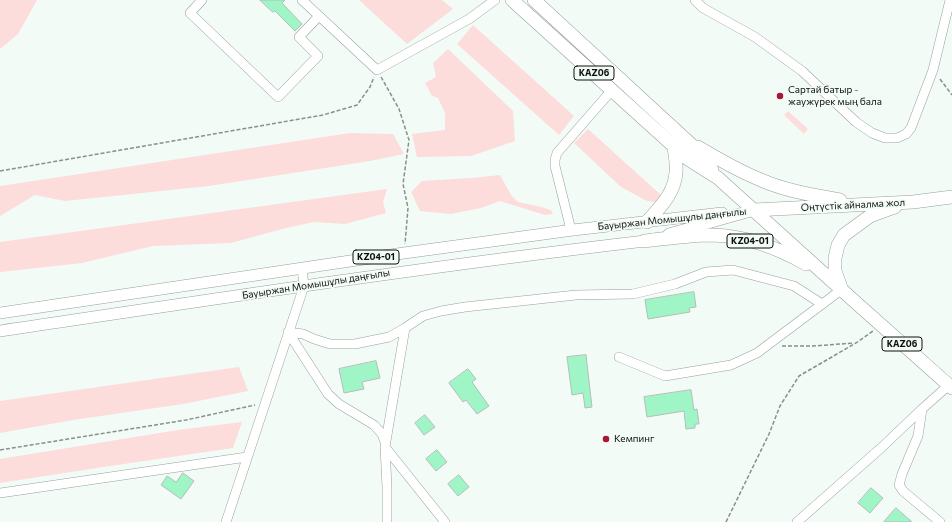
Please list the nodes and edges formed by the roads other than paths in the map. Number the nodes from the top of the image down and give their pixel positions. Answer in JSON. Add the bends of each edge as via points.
{"nodes":[{"id":1,"x":202,"y":0,"type":"edge"},
{"id":2,"x":302,"y":0,"type":"edge"},
{"id":3,"x":494,"y":0,"type":"edge"},
{"id":4,"x":512,"y":0,"type":"edge"},
{"id":5,"x":534,"y":0,"type":"edge"},
{"id":6,"x":695,"y":0,"type":"edge"},
{"id":7,"x":950,"y":0,"type":"edge"},
{"id":8,"x":319,"y":16,"type":"junction"},
{"id":9,"x":612,"y":90,"type":"junction"},
{"id":10,"x":680,"y":143,"type":"junction"},
{"id":11,"x":952,"y":197,"type":"edge"},
{"id":12,"x":913,"y":202,"type":"junction"},
{"id":13,"x":863,"y":204,"type":"junction"},
{"id":14,"x":754,"y":210,"type":"junction"},
{"id":15,"x":647,"y":222,"type":"junction"},
{"id":16,"x":571,"y":230,"type":"junction"},
{"id":17,"x":645,"y":241,"type":"junction"},
{"id":18,"x":302,"y":268,"type":"junction"},
{"id":19,"x":304,"y":286,"type":"junction"},
{"id":20,"x":841,"y":290,"type":"junction"},
{"id":21,"x":822,"y":304,"type":"junction"},
{"id":22,"x":0,"y":313,"type":"edge"},
{"id":23,"x":405,"y":328,"type":"junction"},
{"id":24,"x":0,"y":331,"type":"edge"},
{"id":25,"x":288,"y":332,"type":"junction"},
{"id":26,"x":619,"y":357,"type":"dead end"},
{"id":27,"x":951,"y":387,"type":"edge"},
{"id":28,"x":922,"y":409,"type":"junction"},
{"id":29,"x":385,"y":444,"type":"junction"},
{"id":30,"x":247,"y":457,"type":"junction"},
{"id":31,"x":0,"y":493,"type":"edge"},
{"id":32,"x":226,"y":522,"type":"edge"},
{"id":33,"x":387,"y":522,"type":"edge"},
{"id":34,"x":445,"y":522,"type":"edge"},
{"id":35,"x":797,"y":522,"type":"edge"},
{"id":36,"x":940,"y":522,"type":"edge"}],
"edges":[{"from":1,"to":8,"type":"street","via":[[190,13],[278,97],[318,56],[299,37]]},
{"from":2,"to":8,"type":"street"},
{"from":3,"to":8,"type":"street","via":[[469,19],[377,70]]},
{"from":4,"to":9,"type":"highway","number":"KАZ06"},
{"from":5,"to":10,"type":"highway","number":"KАZ06"},
{"from":6,"to":7,"type":"street","via":[[703,8],[755,37],[802,71],[856,122],[872,133],[885,138],[896,138],[906,134],[911,128],[933,70]]},
{"from":9,"to":10,"type":"highway","number":"KАZ06"},
{"from":9,"to":16,"type":"street","via":[[557,153],[555,166]]},
{"from":10,"to":13,"type":"highway","via":[[762,181],[808,194]]},
{"from":10,"to":14,"type":"highway","number":"KАZ06","via":[[697,150],[718,178]]},
{"from":10,"to":15,"type":"highway","via":[[672,192]]},
{"from":11,"to":12,"type":"highway","name":"Оңтүстік айналма жол"},
{"from":12,"to":13,"type":"highway","name":"Оңтүстік айналма жол"},
{"from":12,"to":20,"type":"highway","via":[[870,216],[844,235],[835,258],[835,271]]},
{"from":13,"to":14,"type":"highway","name":"Оңтүстік айналма жол"},
{"from":14,"to":15,"type":"main road","name":"Бауыржан Момышұлы даңғылы","number":"KZ04-01"},
{"from":14,"to":17,"type":"main road","name":"Бауыржан Момышұлы даңғылы","number":"KZ04-01"},
{"from":14,"to":20,"type":"highway","number":"KАZ06"},
{"from":15,"to":16,"type":"main road","name":"Бауыржан Момышұлы даңғылы","number":"KZ04-01"},
{"from":16,"to":18,"type":"main road","name":"Бауыржан Момышұлы даңғылы","number":"KZ04-01"},
{"from":17,"to":19,"type":"main road","name":"Бауыржан Момышұлы даңғылы","number":"KZ04-01","via":[[408,270]]},
{"from":17,"to":20,"type":"highway","number":"KZ04-01","via":[[714,235],[746,239],[790,255]]},
{"from":18,"to":19,"type":"street"},
{"from":18,"to":22,"type":"main road","name":"Бауыржан Момышұлы даңғылы","number":"KZ04-01"},
{"from":19,"to":24,"type":"main road","name":"Бауыржан Момышұлы даңғылы","number":"KZ04-01"},
{"from":19,"to":25,"type":"street"},
{"from":20,"to":21,"type":"street"},
{"from":20,"to":27,"type":"highway","number":"KАZ06"},
{"from":21,"to":23,"type":"street","via":[[794,286],[733,270],[706,272],[675,284],[633,294],[576,295],[447,310],[423,316]]},
{"from":21,"to":26,"type":"street","via":[[757,353],[731,365],[665,376]]},
{"from":23,"to":25,"type":"street","via":[[389,337],[355,344],[330,344],[303,334]]},
{"from":23,"to":29,"type":"street"},
{"from":25,"to":29,"type":"street","via":[[328,394],[338,404],[374,425],[382,434]]},
{"from":25,"to":30,"type":"street"},
{"from":27,"to":28,"type":"street"},
{"from":28,"to":35,"type":"street","via":[[882,448]]},
{"from":28,"to":36,"type":"street","via":[[918,436],[899,484]]},
{"from":29,"to":33,"type":"street"},
{"from":29,"to":34,"type":"street"},
{"from":30,"to":31,"type":"street"},
{"from":30,"to":32,"type":"street"}]}
